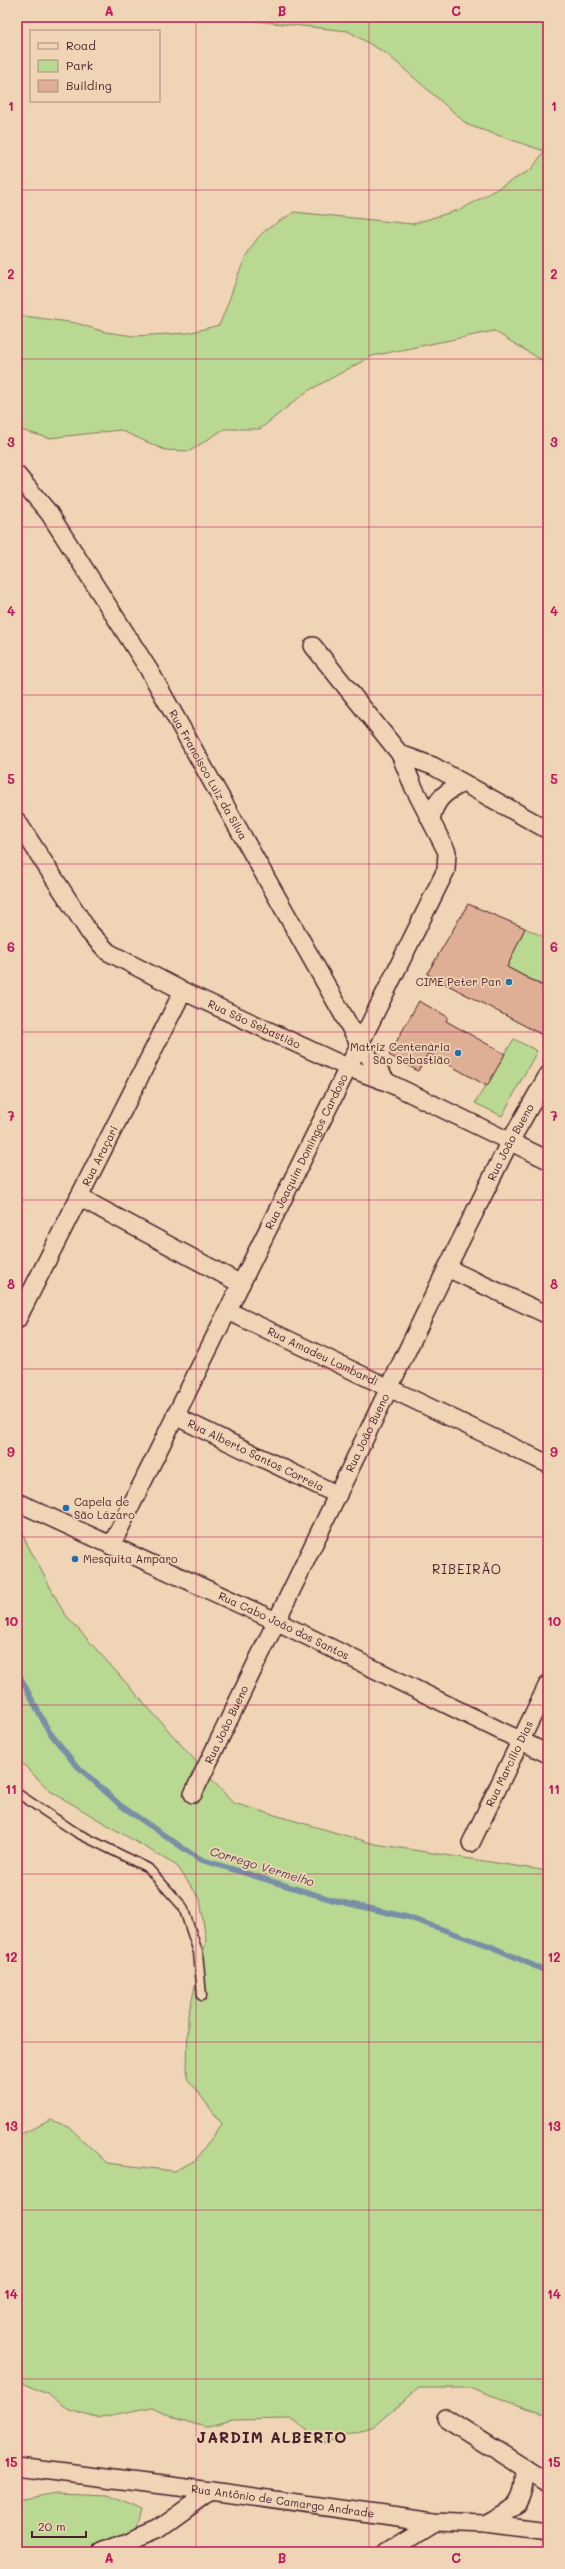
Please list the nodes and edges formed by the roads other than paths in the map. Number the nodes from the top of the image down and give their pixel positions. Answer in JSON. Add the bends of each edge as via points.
{"nodes":[{"id":1,"x":17,"y":474,"type":"edge"},
{"id":2,"x":313,"y":646,"type":"dead end"},
{"id":3,"x":400,"y":754,"type":"junction"},
{"id":4,"x":464,"y":783,"type":"junction"},
{"id":5,"x":430,"y":820,"type":"junction"},
{"id":6,"x":17,"y":821,"type":"edge"},
{"id":7,"x":548,"y":830,"type":"edge"},
{"id":8,"x":183,"y":992,"type":"junction"},
{"id":9,"x":359,"y":1043,"type":"junction"},
{"id":10,"x":349,"y":1068,"type":"junction"},
{"id":11,"x":548,"y":1075,"type":"edge"},
{"id":12,"x":388,"y":1082,"type":"junction"},
{"id":13,"x":509,"y":1143,"type":"junction"},
{"id":14,"x":548,"y":1160,"type":"edge"},
{"id":15,"x":79,"y":1197,"type":"junction"},
{"id":16,"x":447,"y":1268,"type":"junction"},
{"id":17,"x":241,"y":1284,"type":"junction"},
{"id":18,"x":228,"y":1311,"type":"junction"},
{"id":19,"x":548,"y":1315,"type":"edge"},
{"id":20,"x":17,"y":1320,"type":"edge"},
{"id":21,"x":390,"y":1388,"type":"junction"},
{"id":22,"x":175,"y":1416,"type":"junction"},
{"id":23,"x":548,"y":1464,"type":"edge"},
{"id":24,"x":338,"y":1495,"type":"junction"},
{"id":25,"x":17,"y":1502,"type":"edge"},
{"id":26,"x":111,"y":1546,"type":"junction"},
{"id":27,"x":276,"y":1621,"type":"junction"},
{"id":28,"x":548,"y":1684,"type":"edge"},
{"id":29,"x":521,"y":1740,"type":"junction"},
{"id":30,"x":548,"y":1754,"type":"edge"},
{"id":31,"x":17,"y":1793,"type":"edge"},
{"id":32,"x":193,"y":1794,"type":"dead end"},
{"id":33,"x":471,"y":1843,"type":"dead end"},
{"id":34,"x":202,"y":1996,"type":"dead end"},
{"id":35,"x":446,"y":2418,"type":"dead end"},
{"id":36,"x":17,"y":2467,"type":"edge"},
{"id":37,"x":525,"y":2468,"type":"junction"},
{"id":38,"x":548,"y":2482,"type":"edge"},
{"id":39,"x":211,"y":2491,"type":"junction"},
{"id":40,"x":434,"y":2522,"type":"junction"},
{"id":41,"x":485,"y":2524,"type":"junction"},
{"id":42,"x":548,"y":2532,"type":"edge"},
{"id":43,"x":102,"y":2552,"type":"edge"},
{"id":44,"x":386,"y":2552,"type":"edge"}],
"edges":[{"from":1,"to":9,"type":"street","name":"Rua Francisco Luiz da Silva","via":[[49,514],[149,670]]},
{"from":2,"to":3,"type":"street","name":"Rua Joaquim Domingos Cardoso"},
{"from":3,"to":4,"type":"street","via":[[433,766]]},
{"from":3,"to":5,"type":"street","name":"Rua Joaquim Domingos Cardoso"},
{"from":4,"to":5,"type":"street","via":[[448,790],[438,800]]},
{"from":4,"to":7,"type":"street"},
{"from":5,"to":9,"type":"street","name":"Rua Joaquim Domingos Cardoso","via":[[447,852],[446,870]]},
{"from":6,"to":8,"type":"street","name":"Rua São Sebastião","via":[[89,932],[108,952]]},
{"from":8,"to":10,"type":"street","name":"Rua São Sebastião"},
{"from":8,"to":15,"type":"street","name":"Rua Araçari"},
{"from":9,"to":10,"type":"street","name":"Rua Joaquim Domingos Cardoso"},
{"from":9,"to":12,"type":"street","name":"Rua Francisco Luiz da Silva"},
{"from":10,"to":12,"type":"street","name":"Rua São Sebastião"},
{"from":10,"to":17,"type":"street","name":"Rua Joaquim Domingos Cardoso"},
{"from":11,"to":13,"type":"street","name":"Rua João Bueno"},
{"from":12,"to":13,"type":"street","name":"Rua São Sebastião"},
{"from":13,"to":14,"type":"street","name":"Rua São Sebastião"},
{"from":13,"to":16,"type":"street","name":"Rua João Bueno"},
{"from":15,"to":17,"type":"street"},
{"from":15,"to":20,"type":"street","name":"Rua Araçari"},
{"from":16,"to":19,"type":"street"},
{"from":16,"to":21,"type":"street","name":"Rua João Bueno"},
{"from":17,"to":18,"type":"street","name":"Rua Joaquim Domingos Cardoso"},
{"from":18,"to":21,"type":"street","name":"Rua Amadeu Lombardi"},
{"from":18,"to":22,"type":"street","name":"Rua Joaquim Domingos Cardoso"},
{"from":21,"to":23,"type":"street","name":"Rua Amadeu Lombardi"},
{"from":21,"to":24,"type":"street","name":"Rua João Bueno"},
{"from":22,"to":24,"type":"street","name":"Rua Alberto Santos Correia"},
{"from":22,"to":26,"type":"street","name":"Rua Joaquim Domingos Cardoso"},
{"from":24,"to":27,"type":"street","name":"Rua João Bueno"},
{"from":25,"to":26,"type":"street","name":"Rua Cabo João dos Santos"},
{"from":26,"to":27,"type":"street","name":"Rua Cabo João dos Santos"},
{"from":27,"to":29,"type":"street","name":"Rua Cabo João dos Santos"},
{"from":27,"to":32,"type":"street","name":"Rua João Bueno"},
{"from":28,"to":29,"type":"street","name":"Rua Marcílio Dias"},
{"from":29,"to":30,"type":"street","name":"Rua Cabo João dos Santos"},
{"from":29,"to":33,"type":"street","name":"Rua Marcílio Dias"},
{"from":31,"to":34,"type":"lane","via":[[77,1833],[148,1868],[182,1907],[198,1952]]},
{"from":35,"to":37,"type":"street"},
{"from":36,"to":39,"type":"street","name":"Rua Antônio de Camargo Andrade"},
{"from":37,"to":38,"type":"street"},
{"from":37,"to":41,"type":"street","via":[[524,2491],[514,2507]]},
{"from":39,"to":40,"type":"street","name":"Rua Antônio de Camargo Andrade"},
{"from":39,"to":43,"type":"street","via":[[158,2529]]},
{"from":40,"to":41,"type":"street","name":"Rua Antônio de Camargo Andrade"},
{"from":40,"to":44,"type":"street"},
{"from":41,"to":42,"type":"street","name":"Rua Antônio de Camargo Andrade"}]}
